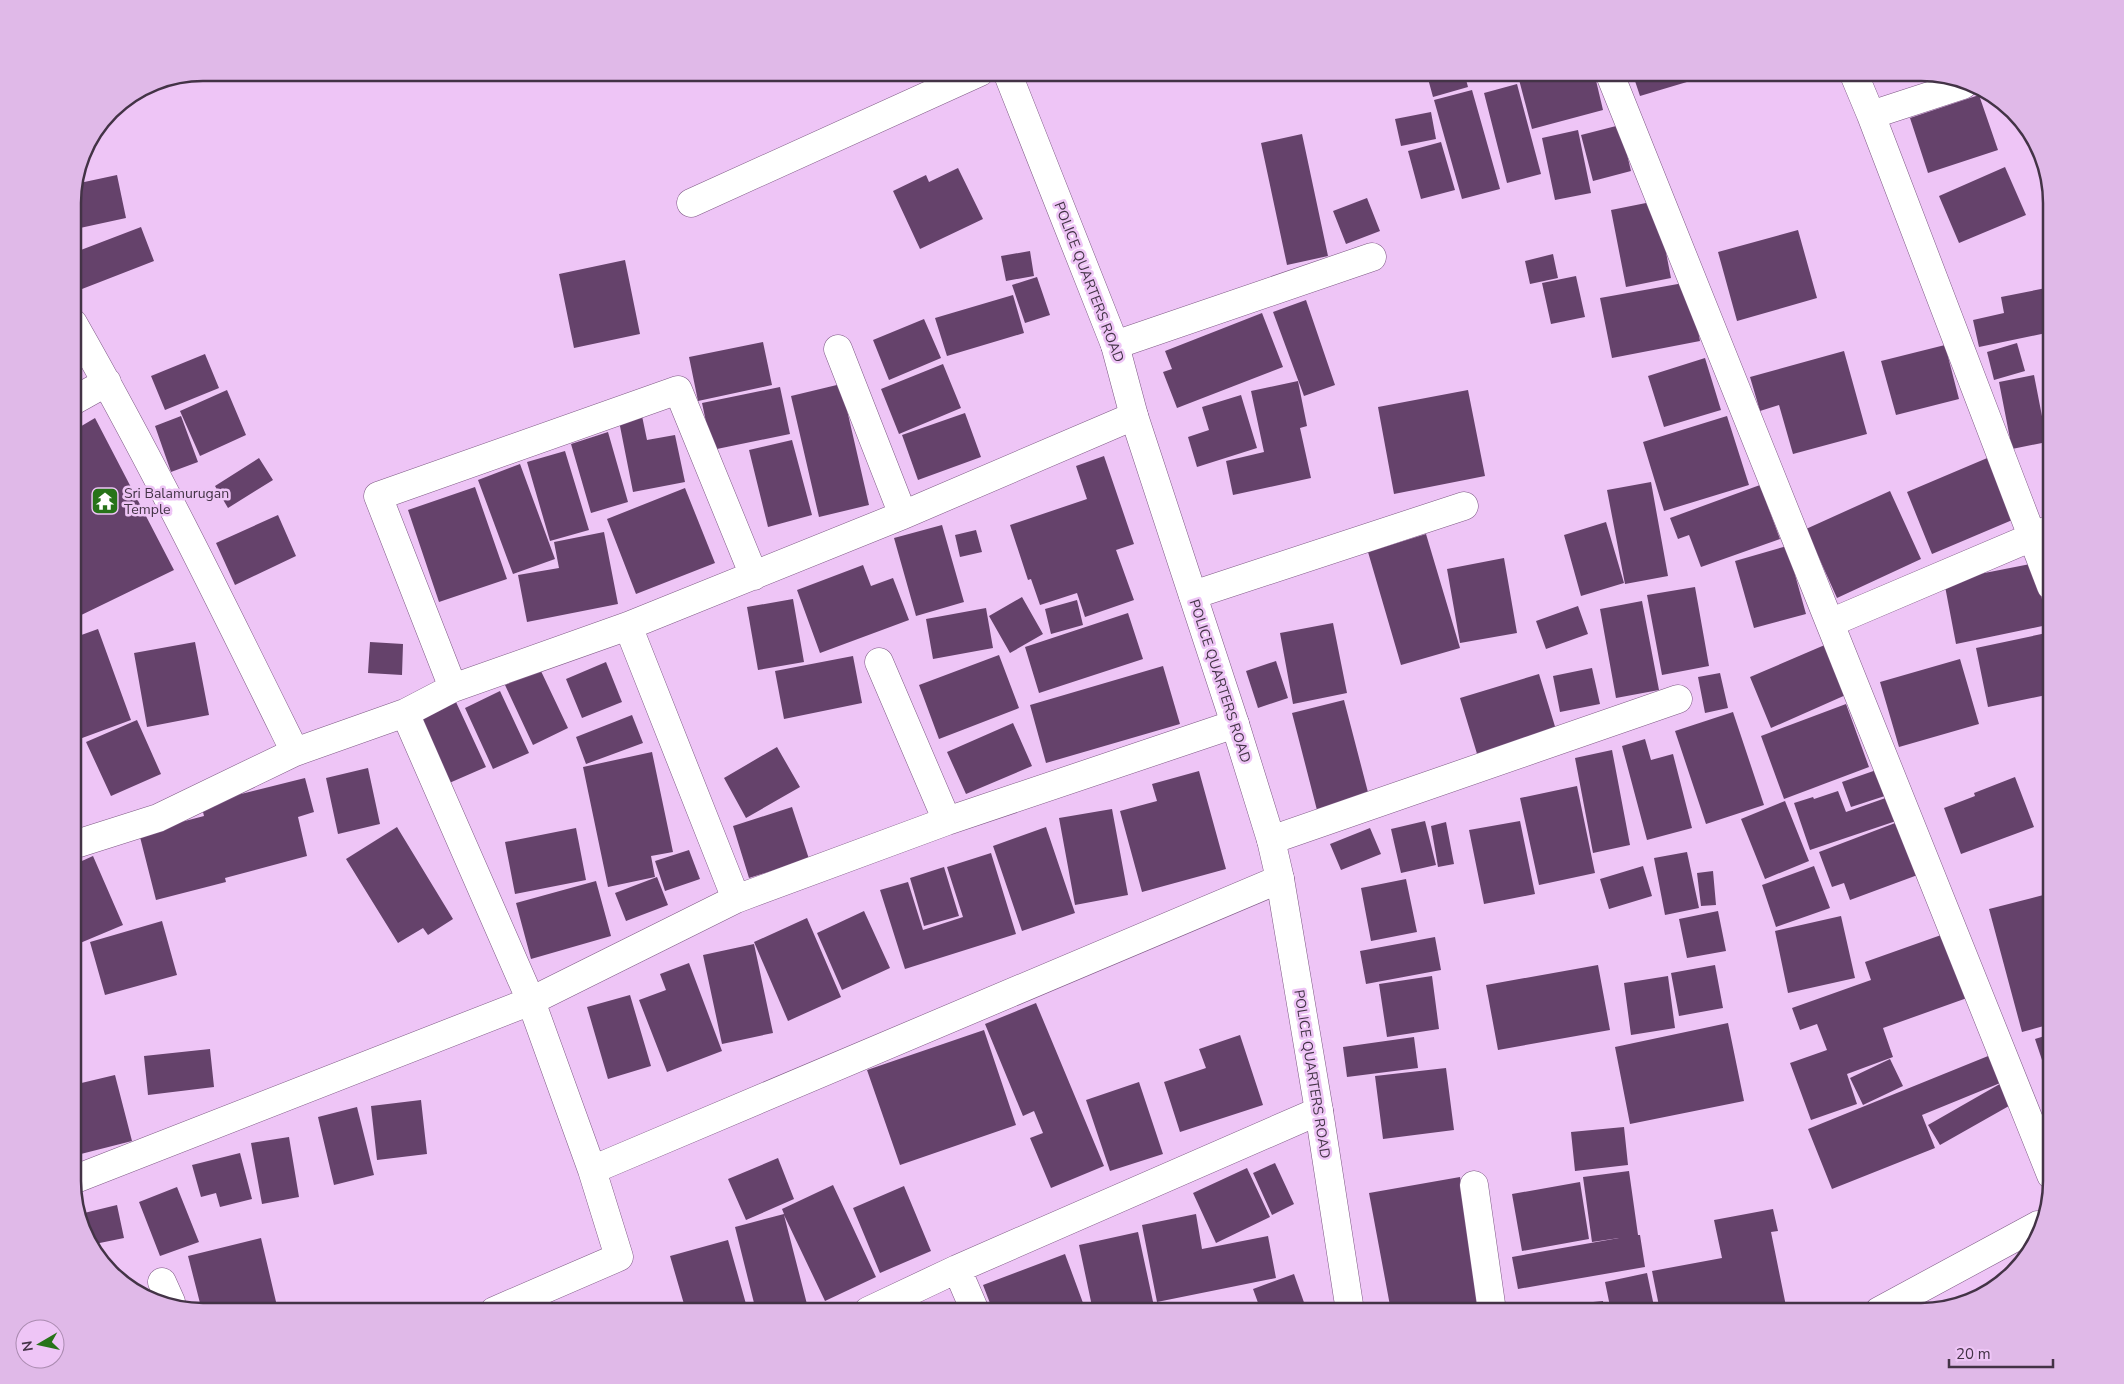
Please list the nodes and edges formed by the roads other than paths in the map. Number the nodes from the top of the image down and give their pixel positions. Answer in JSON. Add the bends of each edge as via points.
{"nodes":[{"id":1,"x":960,"y":81,"type":"edge"},
{"id":2,"x":1011,"y":81,"type":"edge"},
{"id":3,"x":1613,"y":81,"type":"edge"},
{"id":4,"x":1857,"y":81,"type":"edge"},
{"id":5,"x":1957,"y":87,"type":"edge"},
{"id":6,"x":1871,"y":115,"type":"junction"},
{"id":7,"x":691,"y":203,"type":"dead end"},
{"id":8,"x":1372,"y":257,"type":"dead end"},
{"id":9,"x":82,"y":339,"type":"edge"},
{"id":10,"x":1115,"y":346,"type":"junction"},
{"id":11,"x":838,"y":349,"type":"dead end"},
{"id":12,"x":106,"y":382,"type":"junction"},
{"id":13,"x":82,"y":396,"type":"edge"},
{"id":14,"x":1134,"y":416,"type":"junction"},
{"id":15,"x":1464,"y":506,"type":"dead end"},
{"id":16,"x":903,"y":515,"type":"junction"},
{"id":17,"x":2042,"y":533,"type":"edge"},
{"id":18,"x":754,"y":576,"type":"junction"},
{"id":19,"x":1192,"y":595,"type":"junction"},
{"id":20,"x":1830,"y":623,"type":"junction"},
{"id":21,"x":628,"y":626,"type":"junction"},
{"id":22,"x":879,"y":662,"type":"dead end"},
{"id":23,"x":453,"y":688,"type":"junction"},
{"id":24,"x":1678,"y":699,"type":"dead end"},
{"id":25,"x":405,"y":713,"type":"junction"},
{"id":26,"x":1235,"y":724,"type":"junction"},
{"id":27,"x":295,"y":752,"type":"junction"},
{"id":28,"x":947,"y":821,"type":"junction"},
{"id":29,"x":1271,"y":840,"type":"junction"},
{"id":30,"x":82,"y":842,"type":"edge"},
{"id":31,"x":1280,"y":879,"type":"junction"},
{"id":32,"x":736,"y":899,"type":"junction"},
{"id":33,"x":531,"y":1001,"type":"junction"},
{"id":34,"x":1319,"y":1111,"type":"junction"},
{"id":35,"x":2043,"y":1153,"type":"edge"},
{"id":36,"x":592,"y":1170,"type":"junction"},
{"id":37,"x":82,"y":1176,"type":"edge"},
{"id":38,"x":1474,"y":1184,"type":"dead end"},
{"id":39,"x":2033,"y":1228,"type":"edge"},
{"id":40,"x":957,"y":1269,"type":"junction"},
{"id":41,"x":515,"y":1303,"type":"edge"},
{"id":42,"x":887,"y":1303,"type":"edge"},
{"id":43,"x":971,"y":1303,"type":"edge"},
{"id":44,"x":1349,"y":1303,"type":"edge"},
{"id":45,"x":1491,"y":1303,"type":"edge"},
{"id":46,"x":1895,"y":1303,"type":"edge"}],
"edges":[{"from":1,"to":7,"type":"street"},
{"from":2,"to":10,"type":"street","name":"POLICE QUARTERS ROAD"},
{"from":3,"to":20,"type":"street"},
{"from":4,"to":6,"type":"street"},
{"from":5,"to":6,"type":"street"},
{"from":6,"to":17,"type":"street"},
{"from":8,"to":10,"type":"street"},
{"from":9,"to":12,"type":"street"},
{"from":10,"to":14,"type":"street","name":"POLICE QUARTERS ROAD"},
{"from":11,"to":16,"type":"street"},
{"from":12,"to":13,"type":"street"},
{"from":12,"to":27,"type":"street","via":[[198,555]]},
{"from":14,"to":16,"type":"street"},
{"from":14,"to":19,"type":"street","name":"POLICE QUARTERS ROAD"},
{"from":15,"to":19,"type":"street"},
{"from":16,"to":18,"type":"street"},
{"from":17,"to":20,"type":"street"},
{"from":18,"to":21,"type":"street"},
{"from":18,"to":23,"type":"street","via":[[678,390],[378,496]]},
{"from":19,"to":26,"type":"street","name":"POLICE QUARTERS ROAD"},
{"from":20,"to":35,"type":"street"},
{"from":21,"to":23,"type":"street"},
{"from":21,"to":32,"type":"street"},
{"from":22,"to":28,"type":"street"},
{"from":23,"to":25,"type":"street"},
{"from":24,"to":29,"type":"street"},
{"from":25,"to":27,"type":"street"},
{"from":25,"to":33,"type":"street"},
{"from":26,"to":28,"type":"street"},
{"from":26,"to":29,"type":"street","name":"POLICE QUARTERS ROAD"},
{"from":27,"to":30,"type":"street","via":[[158,818]]},
{"from":28,"to":32,"type":"street"},
{"from":29,"to":31,"type":"street","name":"POLICE QUARTERS ROAD"},
{"from":31,"to":34,"type":"street","name":"POLICE QUARTERS ROAD"},
{"from":31,"to":36,"type":"street"},
{"from":32,"to":33,"type":"street"},
{"from":33,"to":36,"type":"street"},
{"from":33,"to":37,"type":"street"},
{"from":34,"to":40,"type":"street"},
{"from":34,"to":44,"type":"street","name":"POLICE QUARTERS ROAD"},
{"from":36,"to":41,"type":"street","via":[[619,1258]]},
{"from":38,"to":45,"type":"street"},
{"from":39,"to":46,"type":"street"},
{"from":40,"to":42,"type":"street"},
{"from":40,"to":43,"type":"street"}]}
